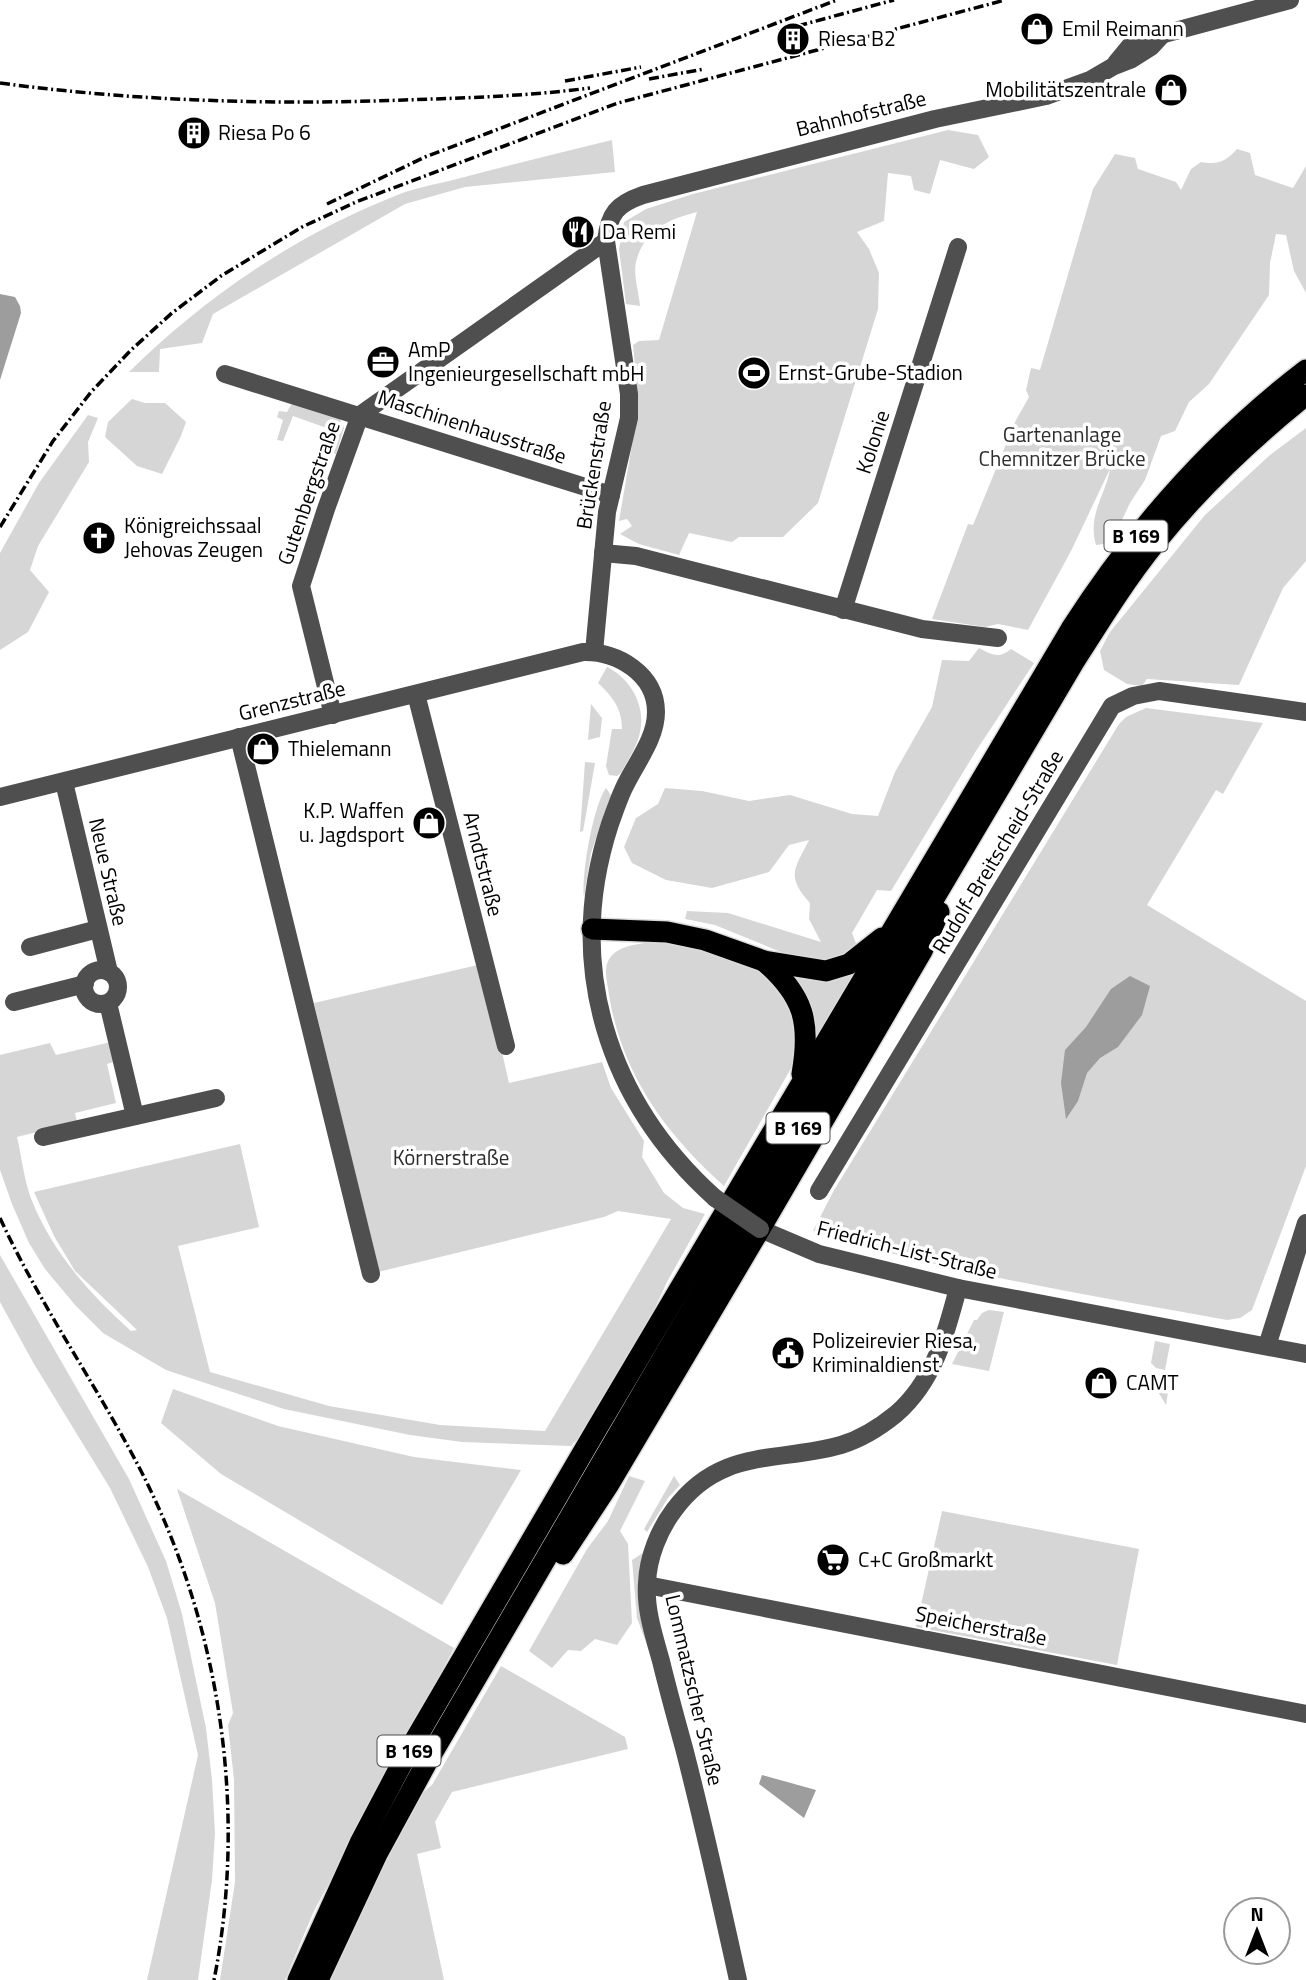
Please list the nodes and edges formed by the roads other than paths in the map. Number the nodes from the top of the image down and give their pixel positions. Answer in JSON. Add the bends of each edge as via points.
{"nodes":[{"id":1,"x":1290,"y":0,"type":"edge"},
{"id":2,"x":619,"y":206,"type":"joint"},
{"id":3,"x":606,"y":241,"type":"junction"},
{"id":4,"x":958,"y":247,"type":"dead end"},
{"id":5,"x":1306,"y":370,"type":"edge"},
{"id":6,"x":225,"y":374,"type":"dead end"},
{"id":7,"x":1306,"y":395,"type":"edge"},
{"id":8,"x":360,"y":415,"type":"junction"},
{"id":9,"x":611,"y":495,"type":"junction"},
{"id":10,"x":603,"y":553,"type":"junction"},
{"id":11,"x":843,"y":610,"type":"junction"},
{"id":12,"x":998,"y":638,"type":"dead end"},
{"id":13,"x":594,"y":652,"type":"junction"},
{"id":14,"x":416,"y":694,"type":"junction"},
{"id":15,"x":1306,"y":712,"type":"edge"},
{"id":16,"x":333,"y":715,"type":"junction"},
{"id":17,"x":239,"y":737,"type":"junction"},
{"id":18,"x":64,"y":782,"type":"junction"},
{"id":19,"x":0,"y":797,"type":"edge"},
{"id":20,"x":938,"y":890,"type":"junction"},
{"id":21,"x":894,"y":927,"type":"junction"},
{"id":22,"x":98,"y":929,"type":"junction"},
{"id":23,"x":592,"y":929,"type":"junction"},
{"id":24,"x":30,"y":947,"type":"dead end"},
{"id":25,"x":764,"y":961,"type":"junction"},
{"id":26,"x":108,"y":972,"type":"junction"},
{"id":27,"x":85,"y":984,"type":"junction"},
{"id":28,"x":14,"y":1002,"type":"dead end"},
{"id":29,"x":108,"y":1003,"type":"junction"},
{"id":30,"x":506,"y":1046,"type":"dead end"},
{"id":31,"x":800,"y":1084,"type":"junction"},
{"id":32,"x":216,"y":1098,"type":"dead end"},
{"id":33,"x":135,"y":1116,"type":"junction"},
{"id":34,"x":43,"y":1137,"type":"dead end"},
{"id":35,"x":820,"y":1191,"type":"dead end"},
{"id":36,"x":1306,"y":1223,"type":"edge"},
{"id":37,"x":760,"y":1229,"type":"junction"},
{"id":38,"x":371,"y":1274,"type":"dead end"},
{"id":39,"x":958,"y":1288,"type":"junction"},
{"id":40,"x":1267,"y":1346,"type":"junction"},
{"id":41,"x":1306,"y":1354,"type":"edge"},
{"id":42,"x":534,"y":1577,"type":"junction"},
{"id":43,"x":647,"y":1585,"type":"junction"},
{"id":44,"x":1306,"y":1714,"type":"edge"},
{"id":45,"x":298,"y":1980,"type":"edge"},
{"id":46,"x":318,"y":1980,"type":"edge"},
{"id":47,"x":738,"y":1980,"type":"edge"}],
"edges":[{"from":1,"to":2,"type":"street","name":"Bahnhofstraße","via":[[1138,41],[1114,66],[1046,96],[934,118],[643,195]]},
{"from":2,"to":3,"type":"street","name":"Brückenstraße","via":[[608,223]]},
{"from":3,"to":8,"type":"street","name":"Gutenbergstraße"},
{"from":3,"to":9,"type":"street","name":"Brückenstraße","via":[[629,394],[629,418]]},
{"from":4,"to":11,"type":"street","name":"Kolonie"},
{"from":5,"to":21,"type":"highway","number":"B 169","via":[[1193,470],[1096,589]]},
{"from":6,"to":8,"type":"street","name":"Maschinenhausstraße"},
{"from":7,"to":20,"type":"highway","number":"B 169","via":[[1253,439],[1155,542],[1074,662]]},
{"from":8,"to":9,"type":"street","name":"Maschinenhausstraße"},
{"from":8,"to":16,"type":"street","name":"Gutenbergstraße","via":[[301,586]]},
{"from":9,"to":10,"type":"street","name":"Brückenstraße"},
{"from":10,"to":11,"type":"street","via":[[636,555]]},
{"from":10,"to":13,"type":"street","name":"Brückenstraße"},
{"from":11,"to":12,"type":"street","via":[[939,633]]},
{"from":13,"to":14,"type":"street","name":"Grenzstraße"},
{"from":13,"to":23,"type":"street","name":"Friedrich-List-Straße","via":[[610,654],[632,666],[648,685],[656,713],[652,734],[623,790],[603,848]]},
{"from":14,"to":16,"type":"street","name":"Grenzstraße"},
{"from":14,"to":30,"type":"street","name":"Arndtstraße"},
{"from":15,"to":35,"type":"street","name":"Rudolf-Breitscheid-Straße","via":[[1158,691],[1112,706]]},
{"from":16,"to":17,"type":"street","name":"Grenzstraße"},
{"from":17,"to":18,"type":"street","name":"Grenzstraße"},
{"from":17,"to":38,"type":"street"},
{"from":18,"to":19,"type":"street","name":"Grenzstraße"},
{"from":18,"to":22,"type":"street","name":"Neue Straße"},
{"from":20,"to":37,"type":"highway","via":[[941,908],[922,951]]},
{"from":20,"to":42,"type":"highway","number":"B 169"},
{"from":21,"to":25,"type":"highway","via":[[849,964],[826,971]]},
{"from":21,"to":31,"type":"highway","number":"B 169"},
{"from":22,"to":24,"type":"street"},
{"from":22,"to":26,"type":"street","name":"Neue Straße"},
{"from":23,"to":25,"type":"highway","via":[[667,932]]},
{"from":23,"to":37,"type":"street","name":"Friedrich-List-Straße","bridge":true,"via":[[599,1008],[631,1095],[664,1146],[695,1180]]},
{"from":25,"to":31,"type":"highway","via":[[797,997],[805,1016],[806,1053]]},
{"from":26,"to":27,"type":"street","via":[[92,973]]},
{"from":26,"to":29,"type":"street","via":[[118,985]]},
{"from":27,"to":28,"type":"street"},
{"from":27,"to":29,"type":"street","via":[[93,1002]]},
{"from":29,"to":33,"type":"street"},
{"from":31,"to":45,"type":"highway","number":"B 169","via":[[408,1752],[360,1843]]},
{"from":32,"to":33,"type":"street"},
{"from":33,"to":34,"type":"street"},
{"from":36,"to":40,"type":"street"},
{"from":37,"to":39,"type":"street","name":"Friedrich-List-Straße","via":[[819,1254]]},
{"from":37,"to":42,"type":"highway","via":[[609,1484],[564,1553]]},
{"from":39,"to":40,"type":"street","name":"Friedrich-List-Straße"},
{"from":39,"to":43,"type":"street","name":"Lommatzscher Straße","via":[[938,1355],[926,1378],[896,1414],[855,1441],[752,1459],[711,1476],[668,1517],[656,1541]]},
{"from":40,"to":41,"type":"street","name":"Friedrich-List-Straße"},
{"from":42,"to":46,"type":"highway","number":"B 169","via":[[377,1854]]},
{"from":43,"to":44,"type":"street","name":"Speicherstraße"},
{"from":43,"to":47,"type":"street","name":"Lommatzscher Straße","via":[[654,1637]]}]}
